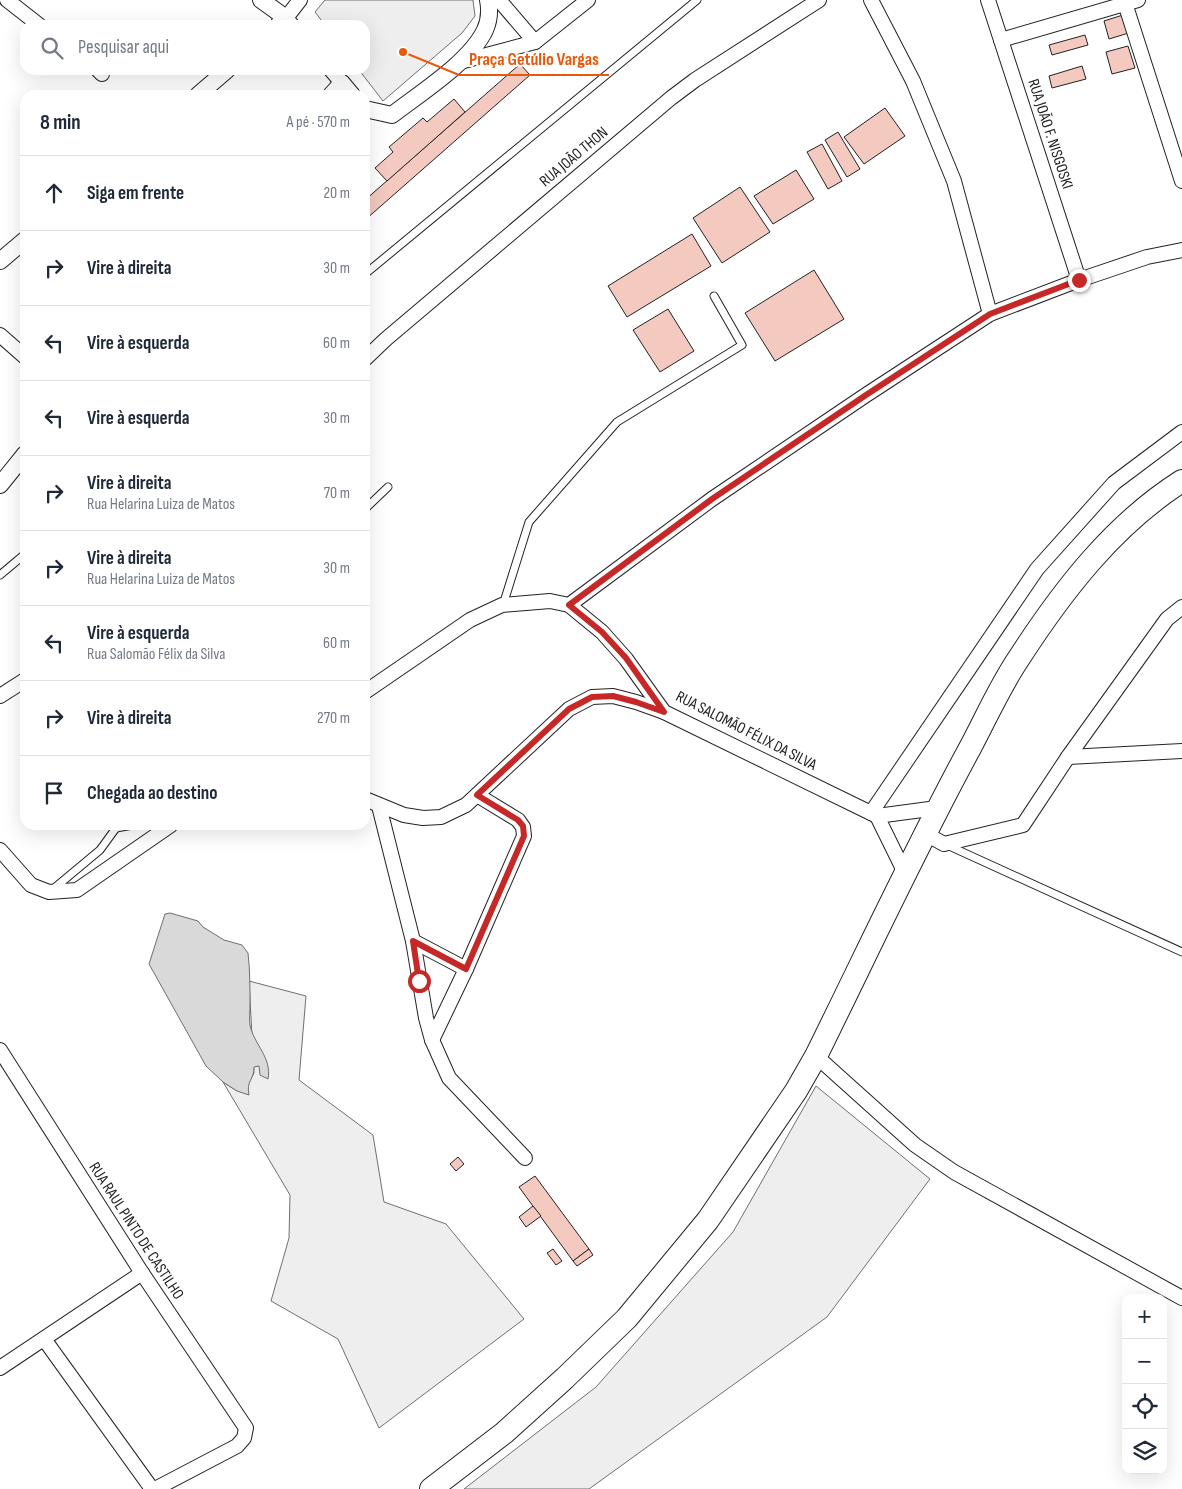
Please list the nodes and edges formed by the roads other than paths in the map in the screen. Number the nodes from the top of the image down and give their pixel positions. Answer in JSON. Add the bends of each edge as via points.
{"nodes":[{"id":1,"x":6,"y":0,"type":"edge"},
{"id":2,"x":261,"y":0,"type":"edge"},
{"id":3,"x":300,"y":0,"type":"edge"},
{"id":4,"x":488,"y":0,"type":"edge"},
{"id":5,"x":499,"y":0,"type":"edge"},
{"id":6,"x":588,"y":0,"type":"edge"},
{"id":7,"x":697,"y":0,"type":"edge"},
{"id":8,"x":819,"y":0,"type":"edge"},
{"id":9,"x":871,"y":0,"type":"edge"},
{"id":10,"x":988,"y":0,"type":"edge"},
{"id":11,"x":1129,"y":1,"type":"edge"},
{"id":12,"x":32,"y":20,"type":"edge"},
{"id":13,"x":283,"y":20,"type":"edge"},
{"id":14,"x":288,"y":20,"type":"edge"},
{"id":15,"x":1001,"y":40,"type":"junction"},
{"id":16,"x":535,"y":42,"type":"junction"},
{"id":17,"x":460,"y":62,"type":"junction"},
{"id":18,"x":222,"y":75,"type":"edge"},
{"id":19,"x":334,"y":75,"type":"edge"},
{"id":20,"x":204,"y":90,"type":"edge"},
{"id":21,"x":341,"y":90,"type":"edge"},
{"id":22,"x":370,"y":110,"type":"edge"},
{"id":23,"x":1182,"y":181,"type":"edge"},
{"id":24,"x":20,"y":244,"type":"edge"},
{"id":25,"x":1182,"y":250,"type":"edge"},
{"id":26,"x":0,"y":261,"type":"edge"},
{"id":27,"x":370,"y":270,"type":"edge"},
{"id":28,"x":1079,"y":280,"type":"junction"},
{"id":29,"x":714,"y":296,"type":"dead end"},
{"id":30,"x":990,"y":314,"type":"junction"},
{"id":31,"x":0,"y":335,"type":"edge"},
{"id":32,"x":20,"y":353,"type":"edge"},
{"id":33,"x":370,"y":354,"type":"edge"},
{"id":34,"x":1182,"y":432,"type":"edge"},
{"id":35,"x":20,"y":460,"type":"edge"},
{"id":36,"x":1182,"y":481,"type":"edge"},
{"id":37,"x":0,"y":485,"type":"edge"},
{"id":38,"x":388,"y":487,"type":"dead end"},
{"id":39,"x":370,"y":504,"type":"edge"},
{"id":40,"x":20,"y":558,"type":"edge"},
{"id":41,"x":0,"y":575,"type":"edge"},
{"id":42,"x":502,"y":605,"type":"junction"},
{"id":43,"x":569,"y":605,"type":"junction"},
{"id":44,"x":1182,"y":607,"type":"edge"},
{"id":45,"x":20,"y":683,"type":"edge"},
{"id":46,"x":370,"y":689,"type":"edge"},
{"id":47,"x":0,"y":696,"type":"edge"},
{"id":48,"x":664,"y":712,"type":"junction"},
{"id":49,"x":1182,"y":751,"type":"edge"},
{"id":50,"x":1068,"y":757,"type":"junction"},
{"id":51,"x":477,"y":795,"type":"junction"},
{"id":52,"x":370,"y":802,"type":"edge"},
{"id":53,"x":380,"y":806,"type":"junction"},
{"id":54,"x":937,"y":808,"type":"junction"},
{"id":55,"x":874,"y":814,"type":"junction"},
{"id":56,"x":112,"y":830,"type":"edge"},
{"id":57,"x":164,"y":830,"type":"edge"},
{"id":58,"x":924,"y":833,"type":"junction"},
{"id":59,"x":944,"y":844,"type":"junction"},
{"id":60,"x":0,"y":850,"type":"edge"},
{"id":61,"x":905,"y":873,"type":"junction"},
{"id":62,"x":49,"y":892,"type":"junction"},
{"id":63,"x":413,"y":941,"type":"junction"},
{"id":64,"x":1182,"y":952,"type":"edge"},
{"id":65,"x":466,"y":969,"type":"junction"},
{"id":66,"x":432,"y":1040,"type":"junction"},
{"id":67,"x":0,"y":1050,"type":"edge"},
{"id":68,"x":816,"y":1056,"type":"junction"},
{"id":69,"x":525,"y":1158,"type":"dead end"},
{"id":70,"x":142,"y":1273,"type":"junction"},
{"id":71,"x":1182,"y":1298,"type":"edge"},
{"id":72,"x":44,"y":1339,"type":"junction"},
{"id":73,"x":0,"y":1368,"type":"edge"},
{"id":74,"x":154,"y":1489,"type":"edge"},
{"id":75,"x":431,"y":1489,"type":"edge"}],
"edges":[{"from":1,"to":12,"type":"street"},
{"from":2,"to":13,"type":"street"},
{"from":3,"to":14,"type":"street"},
{"from":4,"to":17,"type":"street","via":[[490,10],[486,28]]},
{"from":5,"to":16,"type":"street"},
{"from":6,"to":16,"type":"street"},
{"from":7,"to":27,"type":"lane"},
{"from":8,"to":33,"type":"street","name":"RUA JOÃO THON","via":[[671,98]]},
{"from":9,"to":30,"type":"street","via":[[913,81],[954,181]]},
{"from":10,"to":15,"type":"street","name":"RUA JOÃO F. NISGOSKI"},
{"from":11,"to":15,"type":"street"},
{"from":11,"to":23,"type":"street"},
{"from":15,"to":28,"type":"street","name":"RUA JOÃO F. NISGOSKI"},
{"from":16,"to":17,"type":"street"},
{"from":17,"to":22,"type":"street","via":[[392,115]]},
{"from":18,"to":20,"type":"street"},
{"from":19,"to":21,"type":"street"},
{"from":24,"to":26,"type":"street"},
{"from":25,"to":28,"type":"street"},
{"from":28,"to":30,"type":"street"},
{"from":29,"to":42,"type":"lane","via":[[742,345],[617,422],[529,522]]},
{"from":30,"to":43,"type":"street","via":[[712,499]]},
{"from":31,"to":32,"type":"street"},
{"from":34,"to":55,"type":"street","via":[[1114,483],[1036,569]]},
{"from":35,"to":37,"type":"street"},
{"from":36,"to":54,"type":"highway","via":[[1160,495],[1104,545],[1067,590],[1018,659]]},
{"from":38,"to":39,"type":"lane"},
{"from":40,"to":41,"type":"lane"},
{"from":42,"to":43,"type":"street","via":[[550,601]]},
{"from":42,"to":46,"type":"street","via":[[470,620]]},
{"from":43,"to":48,"type":"street","name":"RUA SALOMÃO FÉLIX DA SILVA","via":[[602,632],[626,658]]},
{"from":44,"to":50,"type":"street","via":[[1167,619]]},
{"from":45,"to":47,"type":"street"},
{"from":48,"to":51,"type":"street","via":[[613,696],[592,697],[569,709]]},
{"from":48,"to":55,"type":"street","name":"RUA SALOMÃO FÉLIX DA SILVA"},
{"from":49,"to":50,"type":"street"},
{"from":50,"to":59,"type":"street","via":[[1023,825]]},
{"from":51,"to":53,"type":"street","via":[[466,805],[441,817],[404,815]]},
{"from":51,"to":65,"type":"street","via":[[518,820],[523,826],[524,836]]},
{"from":52,"to":53,"type":"street"},
{"from":53,"to":63,"type":"street"},
{"from":54,"to":55,"type":"street"},
{"from":54,"to":58,"type":"highway"},
{"from":55,"to":61,"type":"street"},
{"from":56,"to":62,"type":"lane","via":[[100,850]]},
{"from":57,"to":62,"type":"street","via":[[77,890]]},
{"from":58,"to":59,"type":"street"},
{"from":58,"to":61,"type":"highway"},
{"from":59,"to":64,"type":"lane"},
{"from":60,"to":62,"type":"street","via":[[31,885]]},
{"from":61,"to":68,"type":"highway"},
{"from":63,"to":65,"type":"street"},
{"from":63,"to":66,"type":"street"},
{"from":65,"to":66,"type":"street"},
{"from":66,"to":69,"type":"street","via":[[449,1078]]},
{"from":67,"to":70,"type":"street","name":"RUA RAUL PINTO DE CASTILHO"},
{"from":68,"to":71,"type":"street","via":[[915,1145],[954,1172]]},
{"from":68,"to":75,"type":"highway","via":[[796,1091],[708,1220],[627,1318],[504,1433]]},
{"from":70,"to":72,"type":"street"},
{"from":70,"to":74,"type":"street","name":"RUA RAUL PINTO DE CASTILHO","via":[[246,1428],[244,1438],[237,1446]]},
{"from":72,"to":73,"type":"street"},
{"from":72,"to":74,"type":"street"}]}
